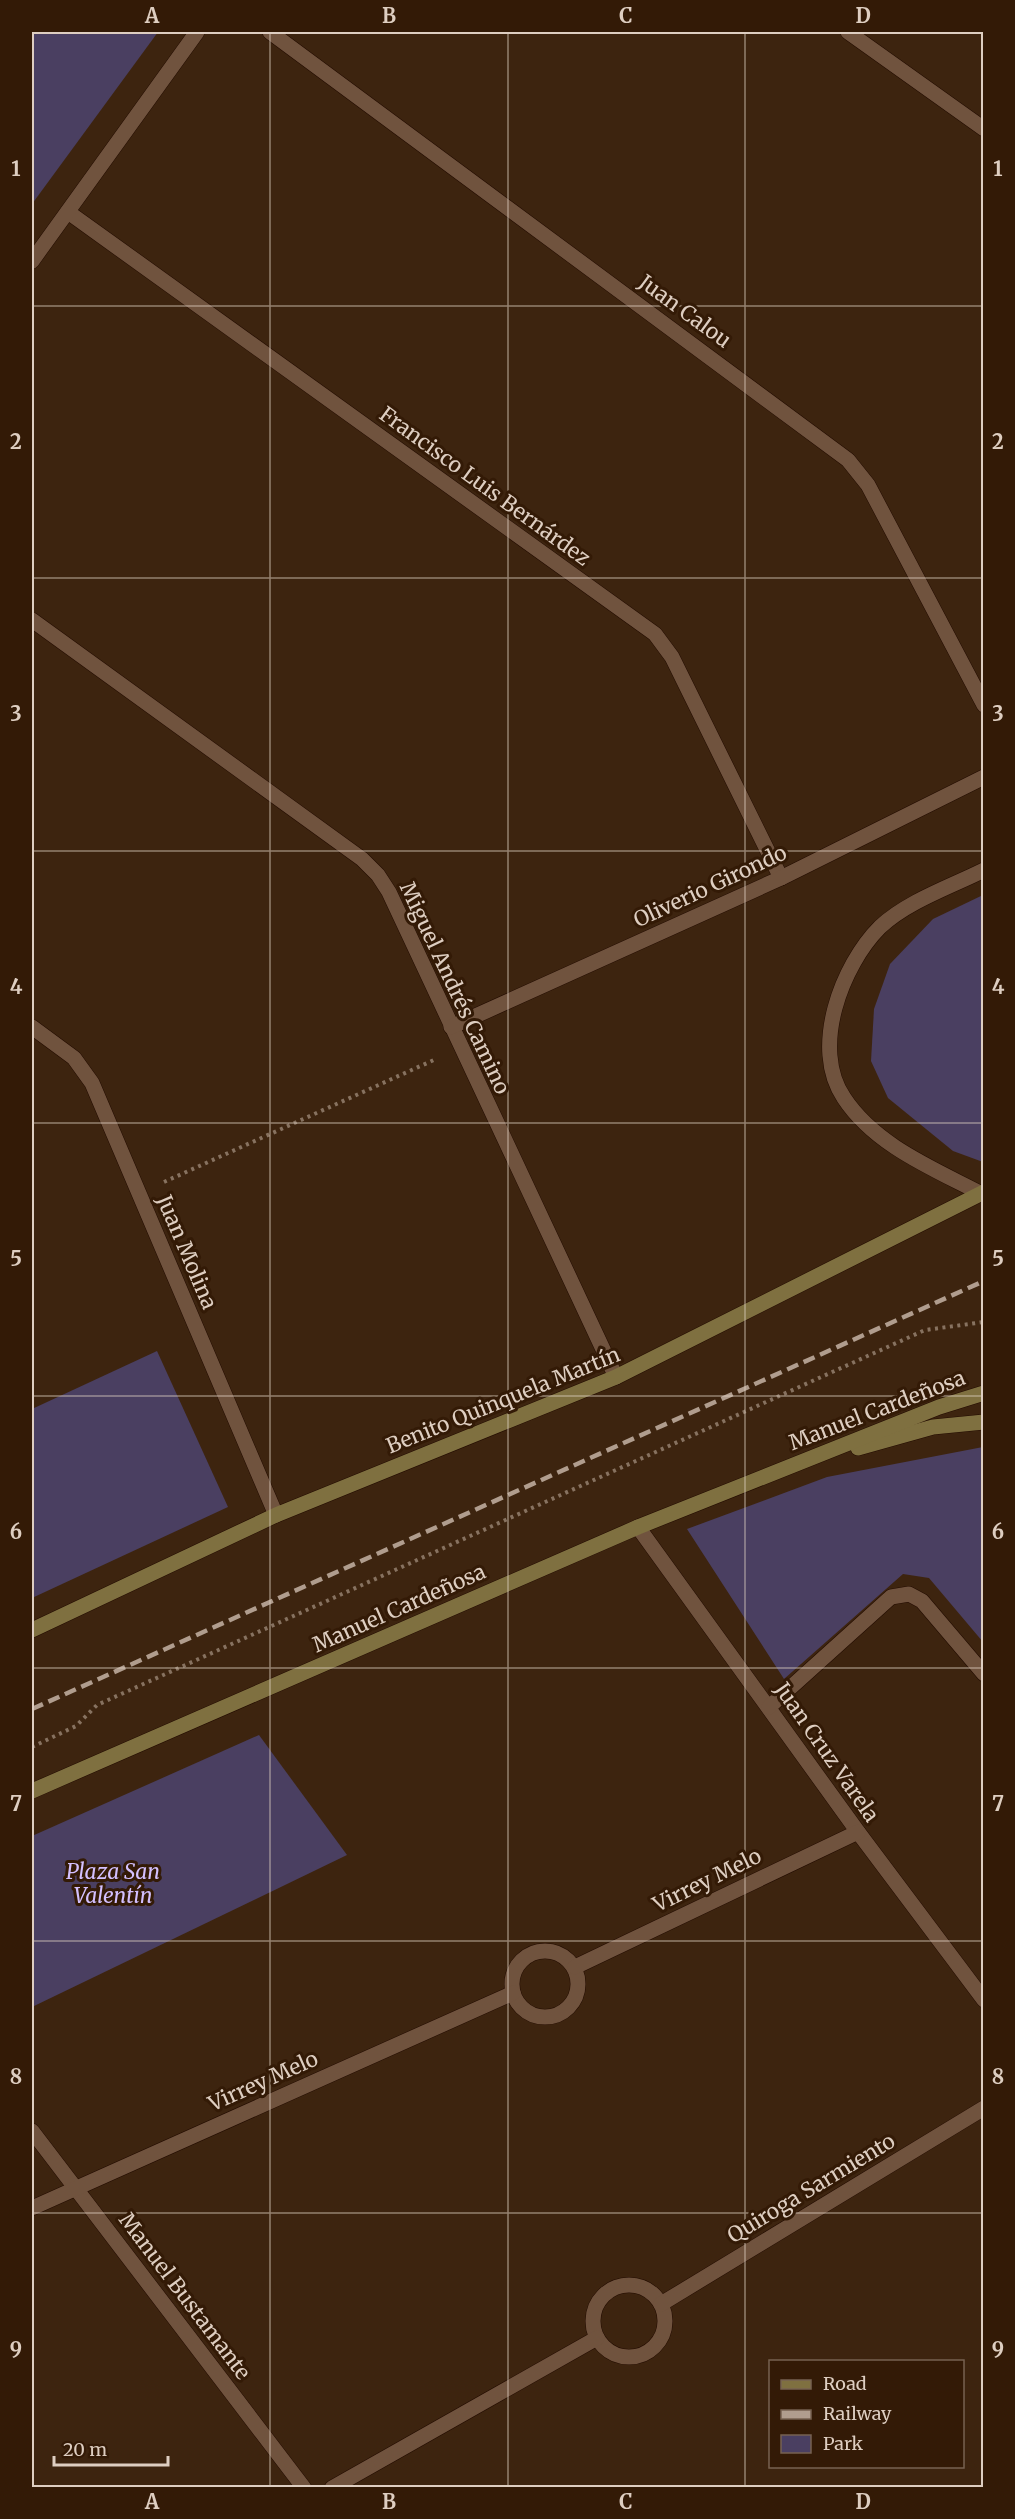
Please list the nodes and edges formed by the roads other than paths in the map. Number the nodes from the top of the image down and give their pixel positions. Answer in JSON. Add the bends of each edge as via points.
{"nodes":[{"id":1,"x":197,"y":32,"type":"edge"},
{"id":2,"x":270,"y":32,"type":"edge"},
{"id":3,"x":848,"y":32,"type":"edge"},
{"id":4,"x":984,"y":129,"type":"edge"},
{"id":5,"x":68,"y":212,"type":"junction"},
{"id":6,"x":32,"y":261,"type":"edge"},
{"id":7,"x":32,"y":620,"type":"edge"},
{"id":8,"x":984,"y":705,"type":"edge"},
{"id":9,"x":984,"y":777,"type":"edge"},
{"id":10,"x":984,"y":870,"type":"edge"},
{"id":11,"x":781,"y":878,"type":"junction"},
{"id":12,"x":32,"y":1027,"type":"edge"},
{"id":13,"x":451,"y":1027,"type":"junction"},
{"id":14,"x":982,"y":1192,"type":"edge"},
{"id":15,"x":616,"y":1377,"type":"junction"},
{"id":16,"x":984,"y":1393,"type":"edge"},
{"id":17,"x":984,"y":1422,"type":"edge"},
{"id":18,"x":785,"y":1468,"type":"junction"},
{"id":19,"x":276,"y":1515,"type":"junction"},
{"id":20,"x":638,"y":1527,"type":"junction"},
{"id":21,"x":32,"y":1630,"type":"edge"},
{"id":22,"x":984,"y":1674,"type":"edge"},
{"id":23,"x":769,"y":1707,"type":"junction"},
{"id":24,"x":32,"y":1789,"type":"edge"},
{"id":25,"x":858,"y":1832,"type":"junction"},
{"id":26,"x":575,"y":1967,"type":"junction"},
{"id":27,"x":513,"y":1993,"type":"junction"},
{"id":28,"x":984,"y":2000,"type":"edge"},
{"id":29,"x":984,"y":2108,"type":"edge"},
{"id":30,"x":32,"y":2131,"type":"edge"},
{"id":31,"x":75,"y":2188,"type":"junction"},
{"id":32,"x":32,"y":2208,"type":"edge"},
{"id":33,"x":661,"y":2304,"type":"junction"},
{"id":34,"x":597,"y":2338,"type":"junction"},
{"id":35,"x":304,"y":2487,"type":"edge"},
{"id":36,"x":332,"y":2487,"type":"edge"}],
"edges":[{"from":1,"to":5,"type":"street"},
{"from":2,"to":8,"type":"street","name":"Juan Calou","via":[[848,460],[868,485]]},
{"from":3,"to":4,"type":"street"},
{"from":5,"to":6,"type":"street"},
{"from":5,"to":11,"type":"street","name":"Francisco Luis Bernárdez","via":[[655,634],[672,657]]},
{"from":7,"to":13,"type":"street","name":"Miguel Andrés Camino","via":[[362,859],[389,892]]},
{"from":9,"to":11,"type":"street","name":"Oliverio Girondo"},
{"from":10,"to":14,"type":"street","via":[[908,907],[881,927],[853,962],[835,1003],[830,1028],[831,1061],[843,1097],[871,1128],[906,1155]]},
{"from":11,"to":13,"type":"street","name":"Oliverio Girondo"},
{"from":12,"to":19,"type":"street","name":"Juan Molina","via":[[84,1069]]},
{"from":13,"to":15,"type":"street","name":"Miguel Andrés Camino"},
{"from":14,"to":15,"type":"main road","name":"Benito Quinquela Martín"},
{"from":15,"to":19,"type":"main road","name":"Benito Quinquela Martín"},
{"from":16,"to":18,"type":"main road","name":"Manuel Cardeñosa"},
{"from":17,"to":18,"type":"main road","name":"Manuel Cardeñosa","via":[[933,1428]]},
{"from":18,"to":20,"type":"main road","name":"Manuel Cardeñosa"},
{"from":19,"to":21,"type":"main road","name":"Benito Quinquela Martín"},
{"from":20,"to":23,"type":"street","name":"Juan Cruz Varela"},
{"from":20,"to":24,"type":"main road","name":"Manuel Cardeñosa"},
{"from":22,"to":23,"type":"street","via":[[922,1601],[909,1594],[891,1597]]},
{"from":23,"to":25,"type":"street","name":"Juan Cruz Varela"},
{"from":25,"to":26,"type":"street","name":"Virrey Melo"},
{"from":25,"to":28,"type":"street","name":"Juan Cruz Varela"},
{"from":26,"to":27,"type":"street","via":[[558,1953],[538,1952],[519,1963],[514,1972]]},
{"from":26,"to":27,"type":"street","via":[[579,1978],[575,2000],[558,2015],[536,2017],[518,2004]]},
{"from":27,"to":31,"type":"street","name":"Virrey Melo"},
{"from":29,"to":33,"type":"street","name":"Quiroga Sarmiento"},
{"from":30,"to":31,"type":"street","name":"Manuel Bustamante"},
{"from":31,"to":32,"type":"street","name":"Virrey Melo"},
{"from":31,"to":35,"type":"street","name":"Manuel Bustamante"},
{"from":33,"to":34,"type":"street","via":[[665,2316],[660,2340],[640,2355],[628,2357],[605,2348]]},
{"from":33,"to":34,"type":"street","via":[[645,2288],[612,2288],[597,2305],[593,2327]]},
{"from":34,"to":36,"type":"street"}]}
